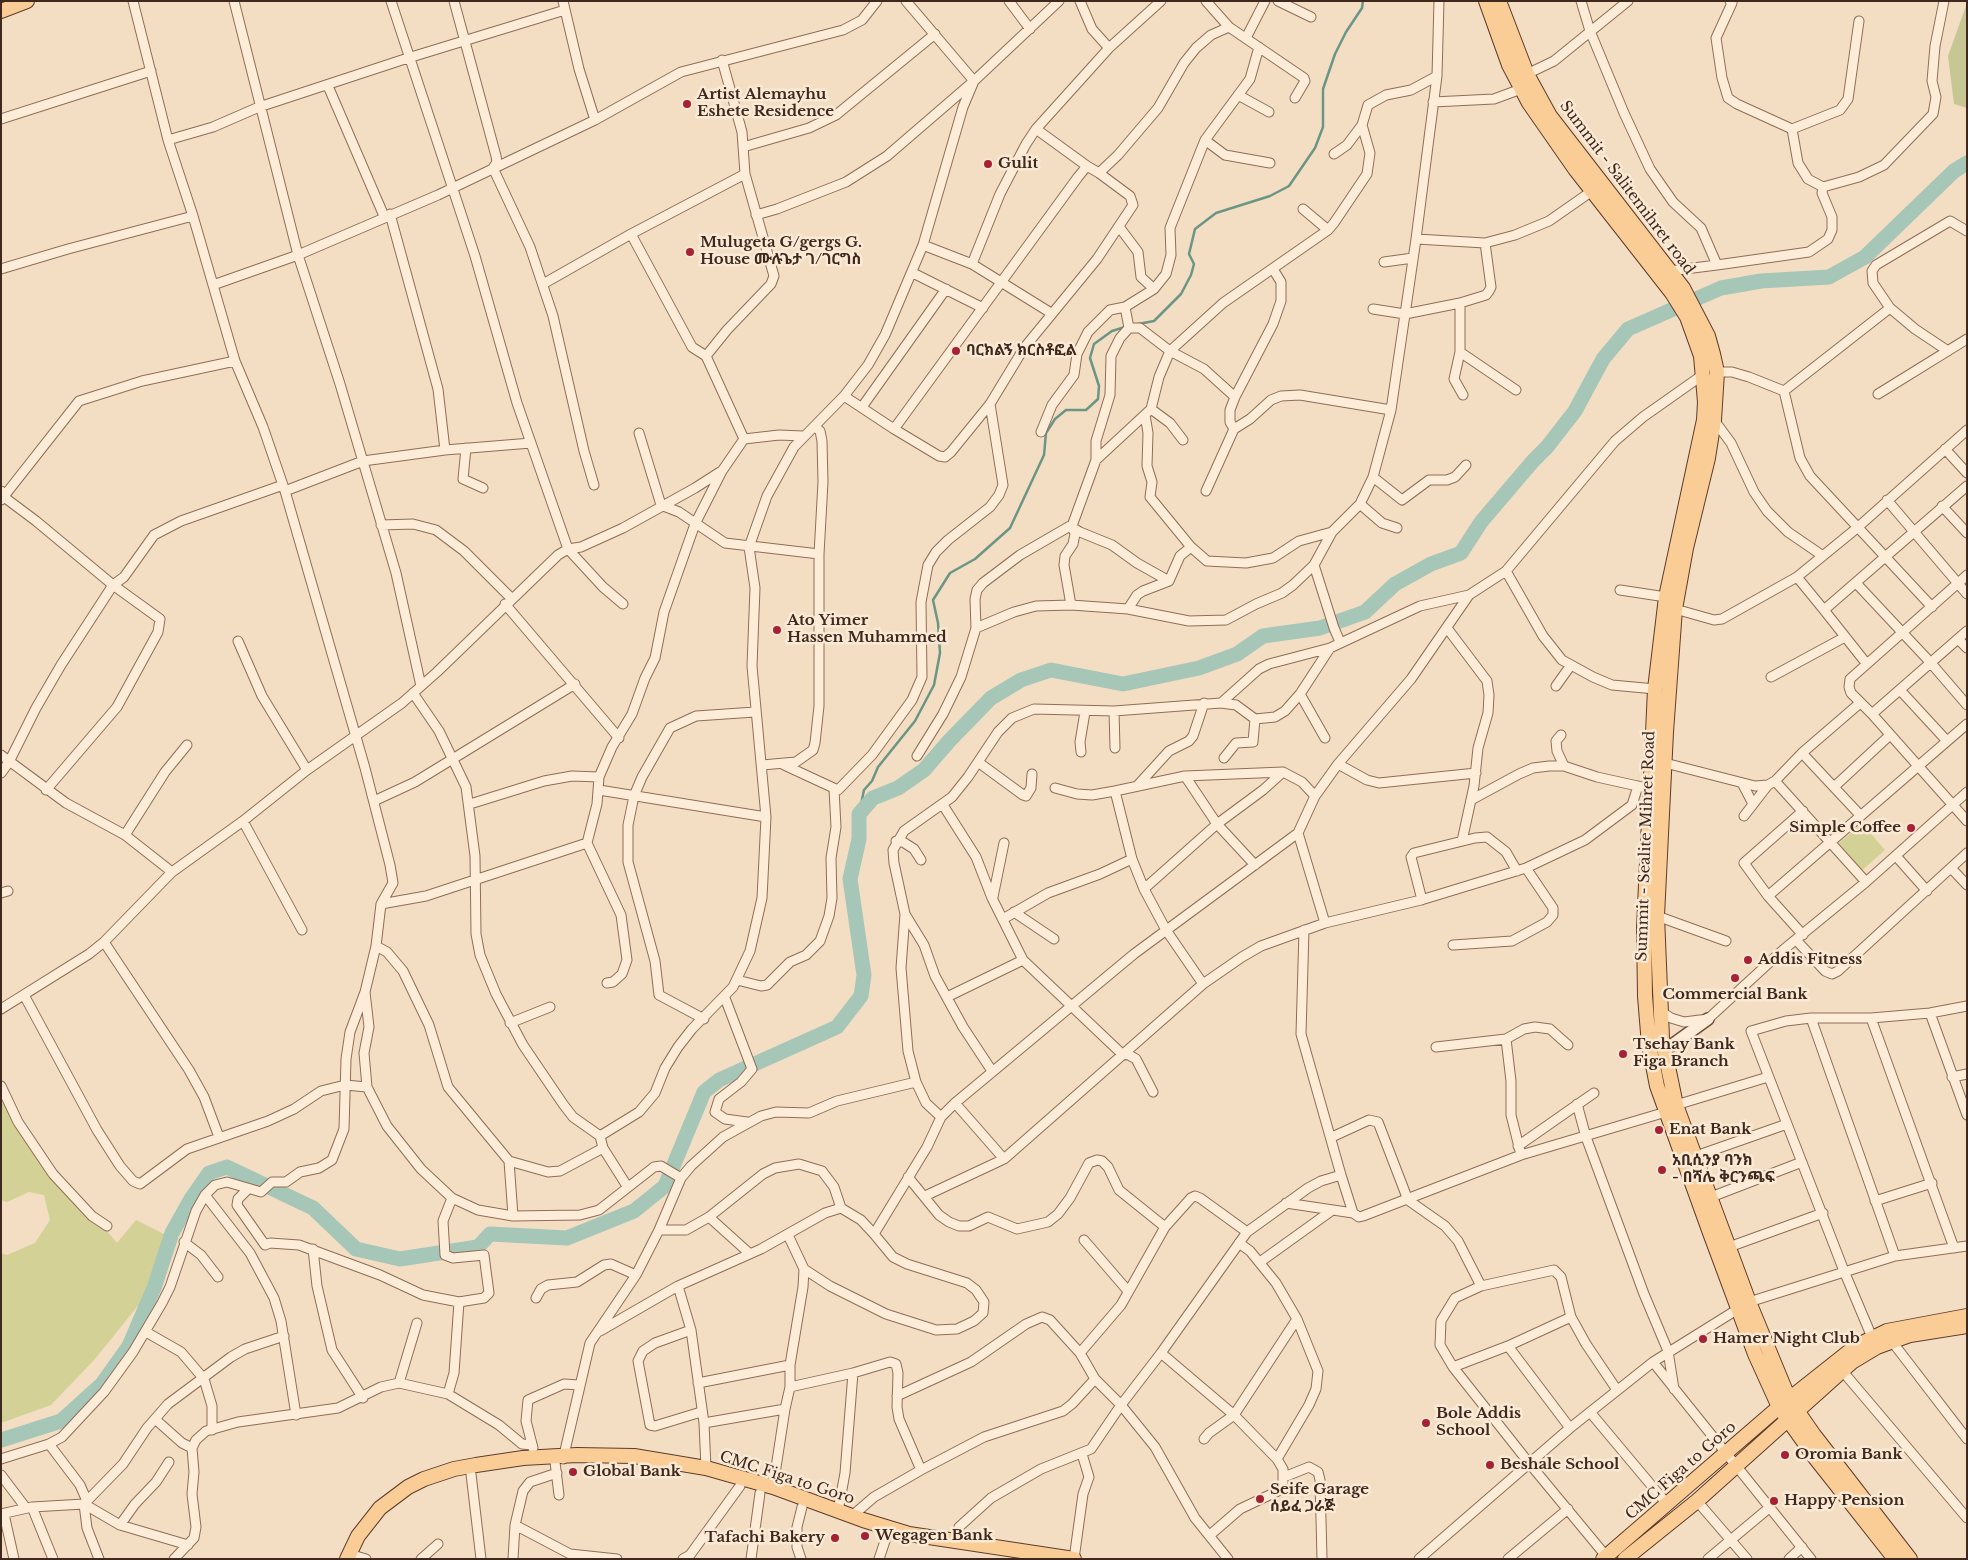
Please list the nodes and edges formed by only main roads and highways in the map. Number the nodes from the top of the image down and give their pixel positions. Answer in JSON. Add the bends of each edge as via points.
{"nodes":[{"id":1,"x":27,"y":1,"type":"edge"},
{"id":2,"x":1486,"y":1,"type":"edge"},
{"id":3,"x":1499,"y":1,"type":"edge"},
{"id":4,"x":1,"y":11,"type":"edge"},
{"id":5,"x":1677,"y":290,"type":"junction"},
{"id":6,"x":1691,"y":313,"type":"joint"},
{"id":7,"x":1710,"y":373,"type":"junction"},
{"id":8,"x":1660,"y":732,"type":"junction"},
{"id":9,"x":1671,"y":1108,"type":"junction"},
{"id":10,"x":1744,"y":1305,"type":"junction"},
{"id":11,"x":1967,"y":1316,"type":"edge"},
{"id":12,"x":1967,"y":1326,"type":"edge"},
{"id":13,"x":1889,"y":1336,"type":"junction"},
{"id":14,"x":1838,"y":1366,"type":"junction"},
{"id":15,"x":1775,"y":1368,"type":"junction"},
{"id":16,"x":1809,"y":1383,"type":"junction"},
{"id":17,"x":1784,"y":1403,"type":"junction"},
{"id":18,"x":1793,"y":1417,"type":"junction"},
{"id":19,"x":533,"y":1455,"type":"junction"},
{"id":20,"x":560,"y":1463,"type":"junction"},
{"id":21,"x":767,"y":1490,"type":"junction"},
{"id":22,"x":1630,"y":1555,"type":"edge"},
{"id":23,"x":356,"y":1558,"type":"edge"},
{"id":24,"x":1604,"y":1558,"type":"edge"},
{"id":25,"x":1033,"y":1559,"type":"edge"},
{"id":26,"x":1074,"y":1559,"type":"edge"},
{"id":27,"x":1895,"y":1559,"type":"edge"},
{"id":28,"x":1910,"y":1559,"type":"edge"}],
"edges":[{"from":1,"to":4,"type":"main road"},
{"from":2,"to":5,"type":"main road","via":[[1500,44],[1521,89],[1557,145]]},
{"from":3,"to":5,"type":"main road","name":"Summit - Salitemihret road","via":[[1527,74],[1555,123],[1669,271]]},
{"from":5,"to":6,"type":"main road","name":"Summit - Salitemihret road"},
{"from":6,"to":7,"type":"main road","name":"Summit - Sealite Mihret Road","via":[[1708,336]]},
{"from":7,"to":8,"type":"main road","name":"Summit - Sealite Mihret Road","via":[[1714,420],[1675,609]]},
{"from":7,"to":8,"type":"main road","via":[[1698,455],[1666,597],[1655,689]]},
{"from":8,"to":9,"type":"main road","name":"Summit - Sealite Mihret Road","via":[[1665,763],[1657,916],[1659,1010]]},
{"from":8,"to":9,"type":"main road","via":[[1644,787],[1645,996],[1649,1045],[1657,1086]]},
{"from":9,"to":10,"type":"main road"},
{"from":9,"to":10,"type":"main road","name":"Summit - Sealite Mihret Road","via":[[1696,1156],[1729,1247]]},
{"from":10,"to":15,"type":"main road","name":"Summit - Sealite Mihret Road"},
{"from":10,"to":17,"type":"main road"},
{"from":11,"to":13,"type":"main road"},
{"from":12,"to":13,"type":"main road"},
{"from":13,"to":14,"type":"main road"},
{"from":14,"to":16,"type":"main road","name":"CMC Figa to Goro"},
{"from":14,"to":18,"type":"main road"},
{"from":15,"to":16,"type":"main road","via":[[1787,1378]]},
{"from":15,"to":17,"type":"main road","name":"Summit - Sealite Mihret Road"},
{"from":16,"to":17,"type":"main road","name":"CMC Figa to Goro"},
{"from":17,"to":18,"type":"main road"},
{"from":17,"to":24,"type":"main road","name":"CMC Figa to Goro"},
{"from":18,"to":22,"type":"main road"},
{"from":18,"to":27,"type":"main road"},
{"from":18,"to":28,"type":"main road"},
{"from":19,"to":20,"type":"main road","name":"CMC Figa to Goro"},
{"from":19,"to":23,"type":"main road","via":[[421,1490],[379,1522]]},
{"from":19,"to":23,"type":"main road","name":"CMC Figa to Goro","via":[[454,1469],[424,1478],[408,1487],[367,1522]]},
{"from":20,"to":21,"type":"main road","via":[[618,1462],[659,1466]]},
{"from":20,"to":21,"type":"main road","name":"CMC Figa to Goro","via":[[634,1456],[706,1468]]},
{"from":21,"to":25,"type":"main road","via":[[802,1507],[887,1535]]},
{"from":21,"to":26,"type":"main road","name":"CMC Figa to Goro","via":[[909,1534]]}]}
